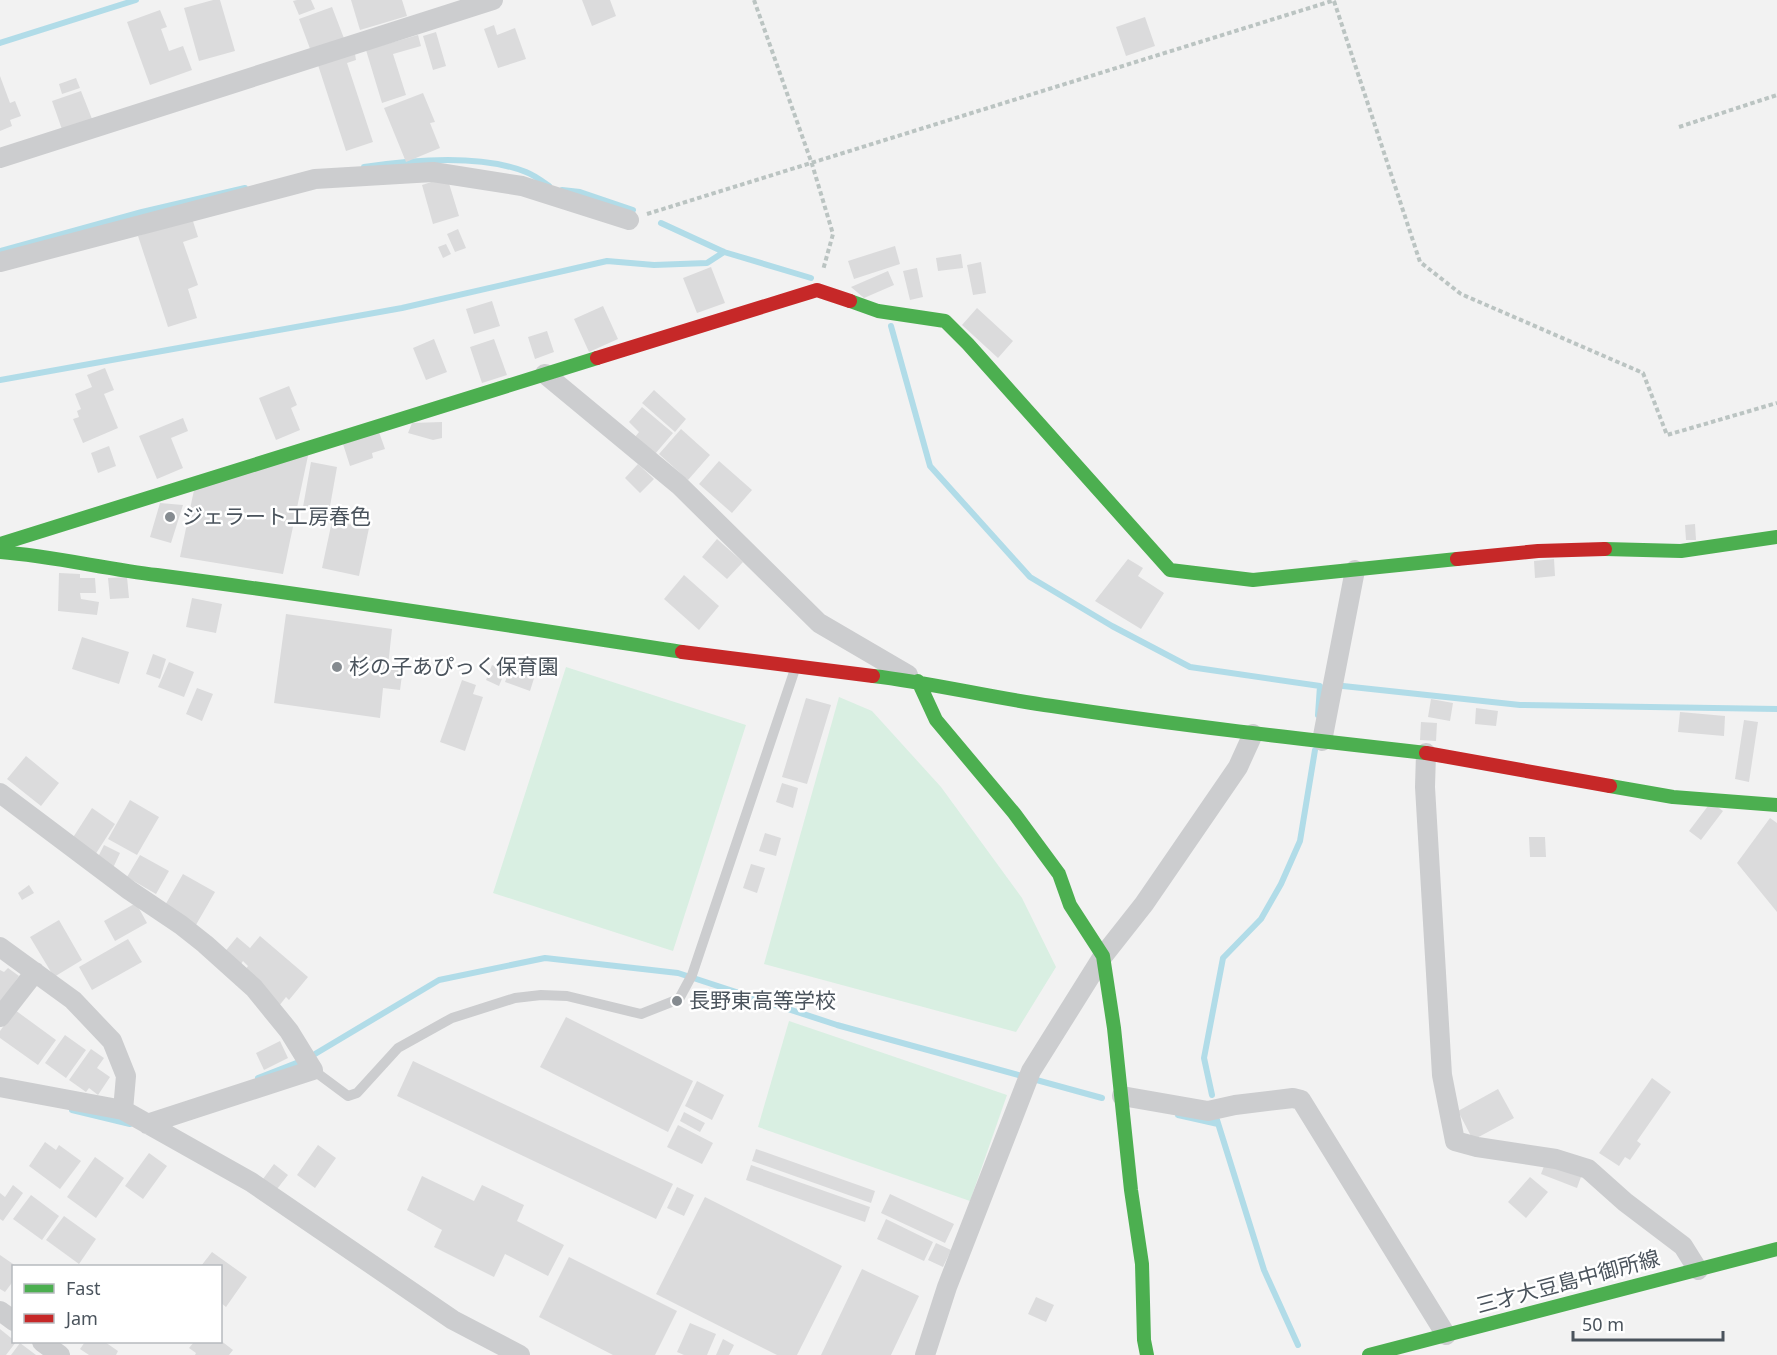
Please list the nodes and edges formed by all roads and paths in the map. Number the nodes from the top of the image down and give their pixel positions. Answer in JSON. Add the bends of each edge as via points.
{"nodes":[{"id":1,"x":493,"y":0,"type":"edge"},
{"id":2,"x":754,"y":0,"type":"edge"},
{"id":3,"x":1334,"y":0,"type":"edge"},
{"id":4,"x":1777,"y":96,"type":"edge"},
{"id":5,"x":1679,"y":127,"type":"dead end"},
{"id":6,"x":0,"y":158,"type":"edge"},
{"id":7,"x":812,"y":164,"type":"junction"},
{"id":8,"x":629,"y":220,"type":"joint"},
{"id":9,"x":0,"y":262,"type":"edge"},
{"id":10,"x":817,"y":290,"type":"junction"},
{"id":11,"x":545,"y":374,"type":"junction"},
{"id":12,"x":1777,"y":403,"type":"edge"},
{"id":13,"x":1777,"y":537,"type":"edge"},
{"id":14,"x":0,"y":544,"type":"edge"},
{"id":15,"x":0,"y":552,"type":"edge"},
{"id":16,"x":1355,"y":570,"type":"junction"},
{"id":17,"x":795,"y":667,"type":"junction"},
{"id":18,"x":918,"y":681,"type":"junction"},
{"id":19,"x":1253,"y":734,"type":"junction"},
{"id":20,"x":1322,"y":741,"type":"junction"},
{"id":21,"x":1426,"y":753,"type":"junction"},
{"id":22,"x":0,"y":793,"type":"edge"},
{"id":23,"x":1777,"y":805,"type":"edge"},
{"id":24,"x":0,"y":947,"type":"edge"},
{"id":25,"x":1103,"y":956,"type":"junction"},
{"id":26,"x":35,"y":972,"type":"junction"},
{"id":27,"x":0,"y":1017,"type":"edge"},
{"id":28,"x":313,"y":1070,"type":"junction"},
{"id":29,"x":0,"y":1086,"type":"edge"},
{"id":30,"x":1122,"y":1096,"type":"junction"},
{"id":31,"x":123,"y":1110,"type":"junction"},
{"id":32,"x":147,"y":1124,"type":"junction"},
{"id":33,"x":1777,"y":1249,"type":"edge"},
{"id":34,"x":1698,"y":1270,"type":"junction"},
{"id":35,"x":1446,"y":1335,"type":"junction"},
{"id":36,"x":45,"y":1343,"type":"edge"},
{"id":37,"x":60,"y":1355,"type":"edge"},
{"id":38,"x":520,"y":1355,"type":"edge"},
{"id":39,"x":925,"y":1355,"type":"edge"},
{"id":40,"x":1147,"y":1355,"type":"edge"},
{"id":41,"x":1369,"y":1355,"type":"edge"}],
"edges":[{"from":1,"to":6,"type":"street"},
{"from":2,"to":7,"type":"path"},
{"from":3,"to":7,"type":"path"},
{"from":3,"to":12,"type":"path","via":[[1420,262],[1461,294],[1643,373],[1667,435]]},
{"from":4,"to":5,"type":"path"},
{"from":7,"to":8,"type":"path"},
{"from":7,"to":10,"type":"path","via":[[833,234]]},
{"from":8,"to":9,"type":"street","via":[[522,186],[434,172],[315,179]]},
{"from":10,"to":11,"type":"street"},
{"from":10,"to":16,"type":"street","via":[[878,311],[945,321],[1170,570],[1253,580]]},
{"from":11,"to":14,"type":"street"},
{"from":11,"to":18,"type":"street","via":[[679,485],[819,623]]},
{"from":13,"to":16,"type":"street","via":[[1681,551],[1539,551]]},
{"from":15,"to":17,"type":"street"},
{"from":16,"to":20,"type":"street"},
{"from":17,"to":18,"type":"street"},
{"from":17,"to":28,"type":"lane","via":[[691,979],[679,999],[642,1014],[567,996],[515,998],[452,1018],[398,1048],[357,1093],[348,1096]]},
{"from":18,"to":19,"type":"street","via":[[1049,706]]},
{"from":18,"to":25,"type":"street","via":[[936,720],[1059,874],[1070,905]]},
{"from":19,"to":20,"type":"street"},
{"from":19,"to":25,"type":"street","via":[[1238,767],[1208,813]]},
{"from":20,"to":21,"type":"street"},
{"from":21,"to":23,"type":"street","via":[[1673,797]]},
{"from":21,"to":34,"type":"street","via":[[1442,1074],[1455,1141],[1556,1159],[1588,1169],[1683,1246]]},
{"from":22,"to":28,"type":"street","via":[[182,925],[221,959],[261,997],[289,1031]]},
{"from":24,"to":26,"type":"street"},
{"from":25,"to":30,"type":"street"},
{"from":25,"to":39,"type":"street","via":[[1029,1077],[947,1287]]},
{"from":26,"to":27,"type":"street"},
{"from":26,"to":31,"type":"street","via":[[73,1000],[112,1041],[126,1076]]},
{"from":28,"to":32,"type":"street"},
{"from":29,"to":31,"type":"street"},
{"from":30,"to":35,"type":"street","via":[[1208,1111],[1301,1100]]},
{"from":30,"to":40,"type":"street","via":[[1142,1264]]},
{"from":31,"to":32,"type":"street"},
{"from":32,"to":38,"type":"street","via":[[251,1182],[453,1320]]},
{"from":33,"to":34,"type":"street","name":"三才大豆島中御所線"},
{"from":34,"to":35,"type":"street","name":"三才大豆島中御所線"},
{"from":35,"to":41,"type":"street","name":"三才大豆島中御所線"},
{"from":36,"to":37,"type":"street"}]}
